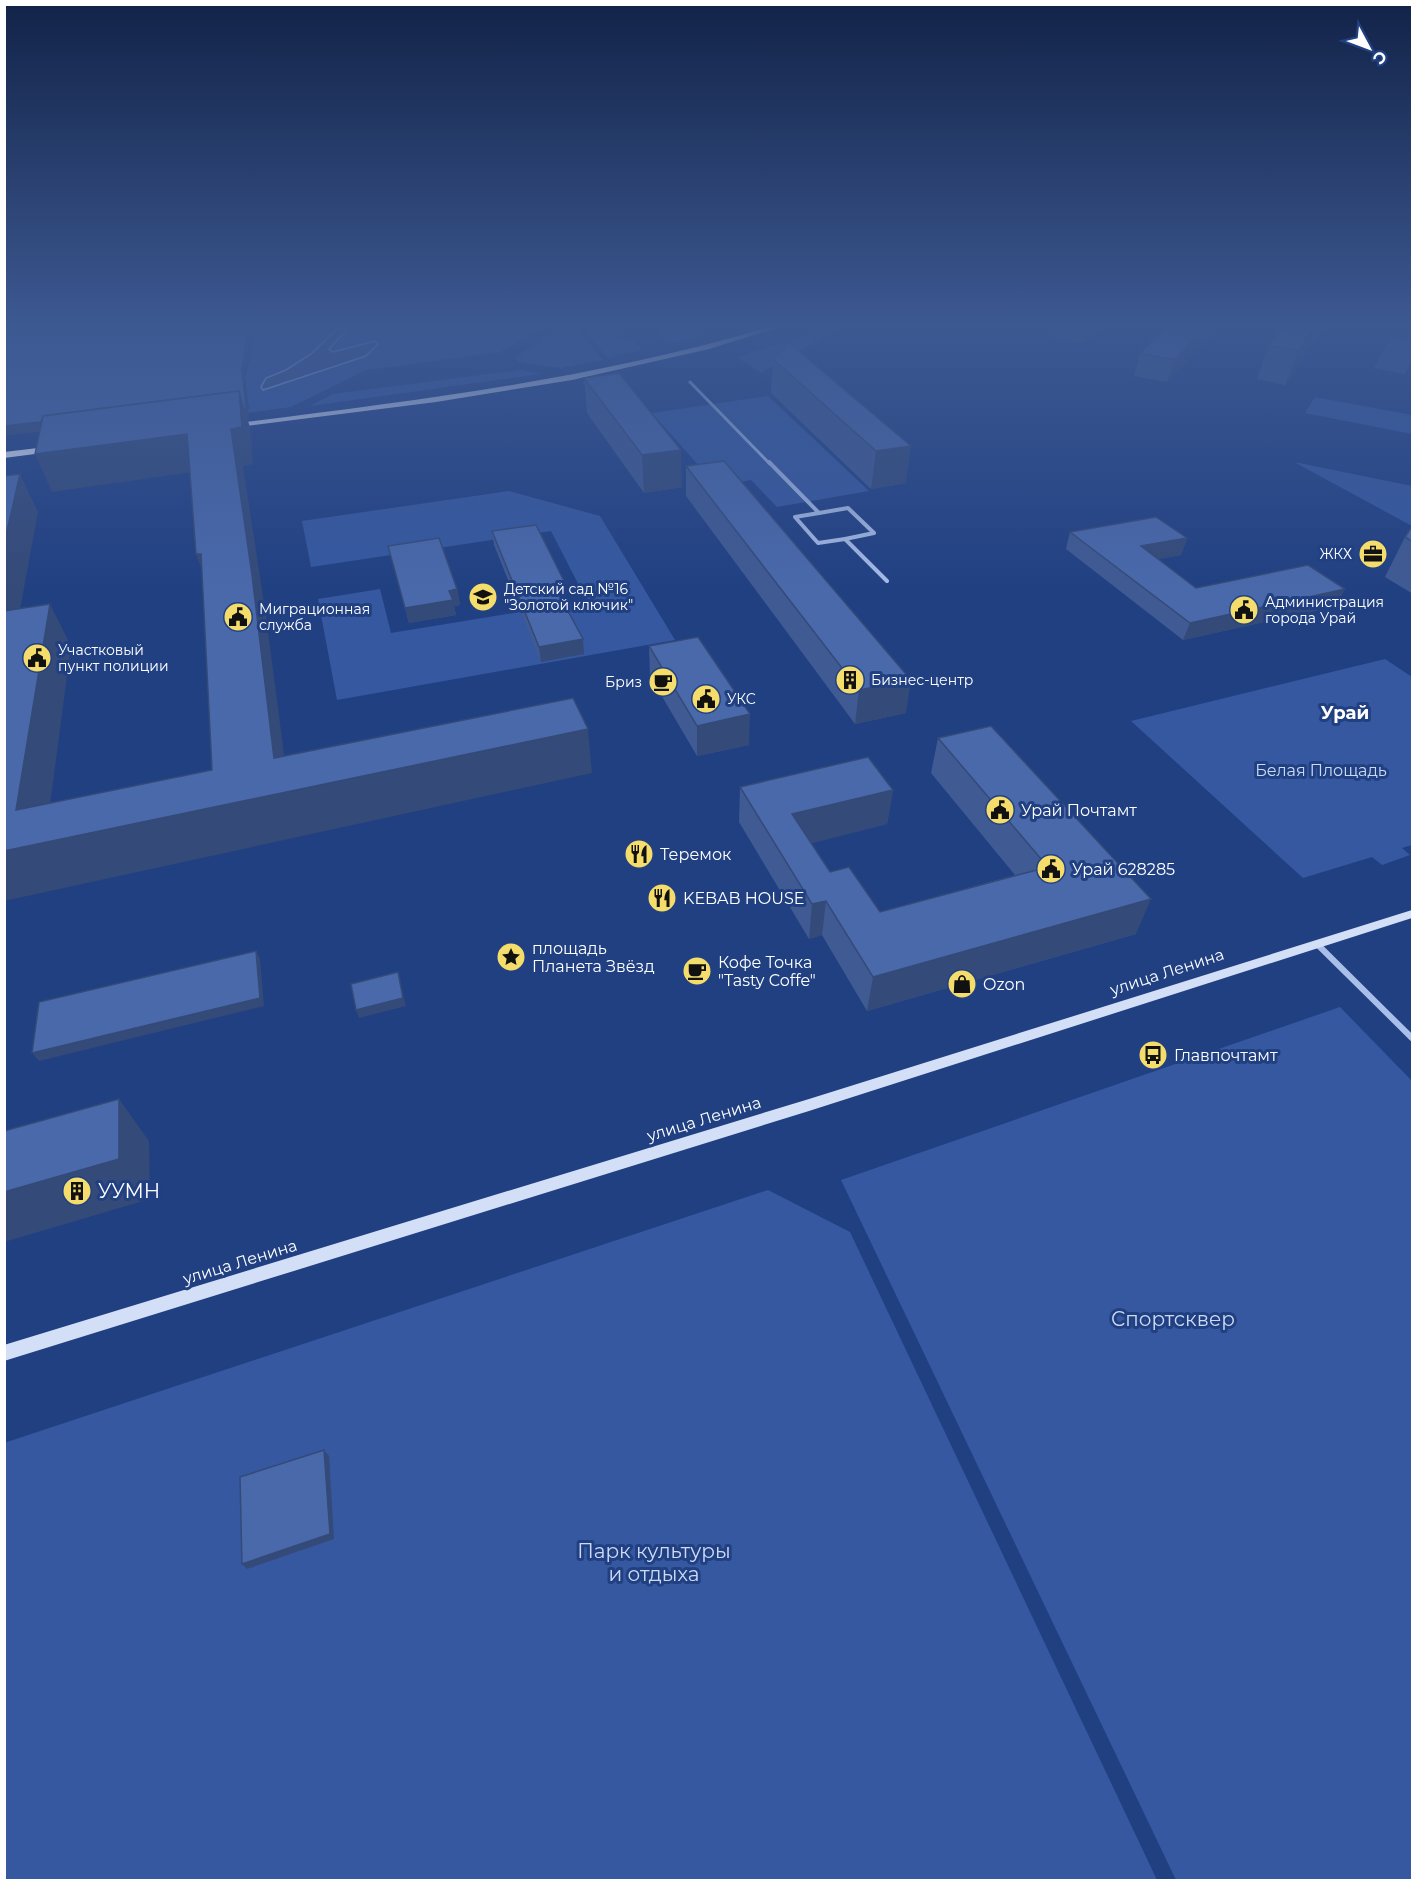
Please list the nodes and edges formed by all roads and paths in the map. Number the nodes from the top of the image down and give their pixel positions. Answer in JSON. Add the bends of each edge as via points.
{"nodes":[{"id":1,"x":313,"y":416,"type":"edge"},
{"id":2,"x":723,"y":416,"type":"edge"},
{"id":3,"x":222,"y":428,"type":"edge"},
{"id":4,"x":63,"y":448,"type":"edge"},
{"id":5,"x":4,"y":455,"type":"edge"},
{"id":6,"x":819,"y":513,"type":"junction"},
{"id":7,"x":845,"y":539,"type":"junction"},
{"id":8,"x":888,"y":582,"type":"dead end"},
{"id":9,"x":1413,"y":914,"type":"edge"},
{"id":10,"x":1317,"y":944,"type":"junction"},
{"id":11,"x":1413,"y":1038,"type":"edge"},
{"id":12,"x":4,"y":1353,"type":"edge"}],
"edges":[{"from":1,"to":3,"type":"main road"},
{"from":2,"to":6,"type":"street"},
{"from":4,"to":5,"type":"main road"},
{"from":6,"to":7,"type":"street","via":[[795,517],[818,543]]},
{"from":6,"to":7,"type":"street","via":[[848,508],[874,533]]},
{"from":7,"to":8,"type":"street"},
{"from":9,"to":10,"type":"main road","name":"улица Ленина"},
{"from":10,"to":11,"type":"street"},
{"from":10,"to":12,"type":"main road","name":"улица Ленина"}]}
